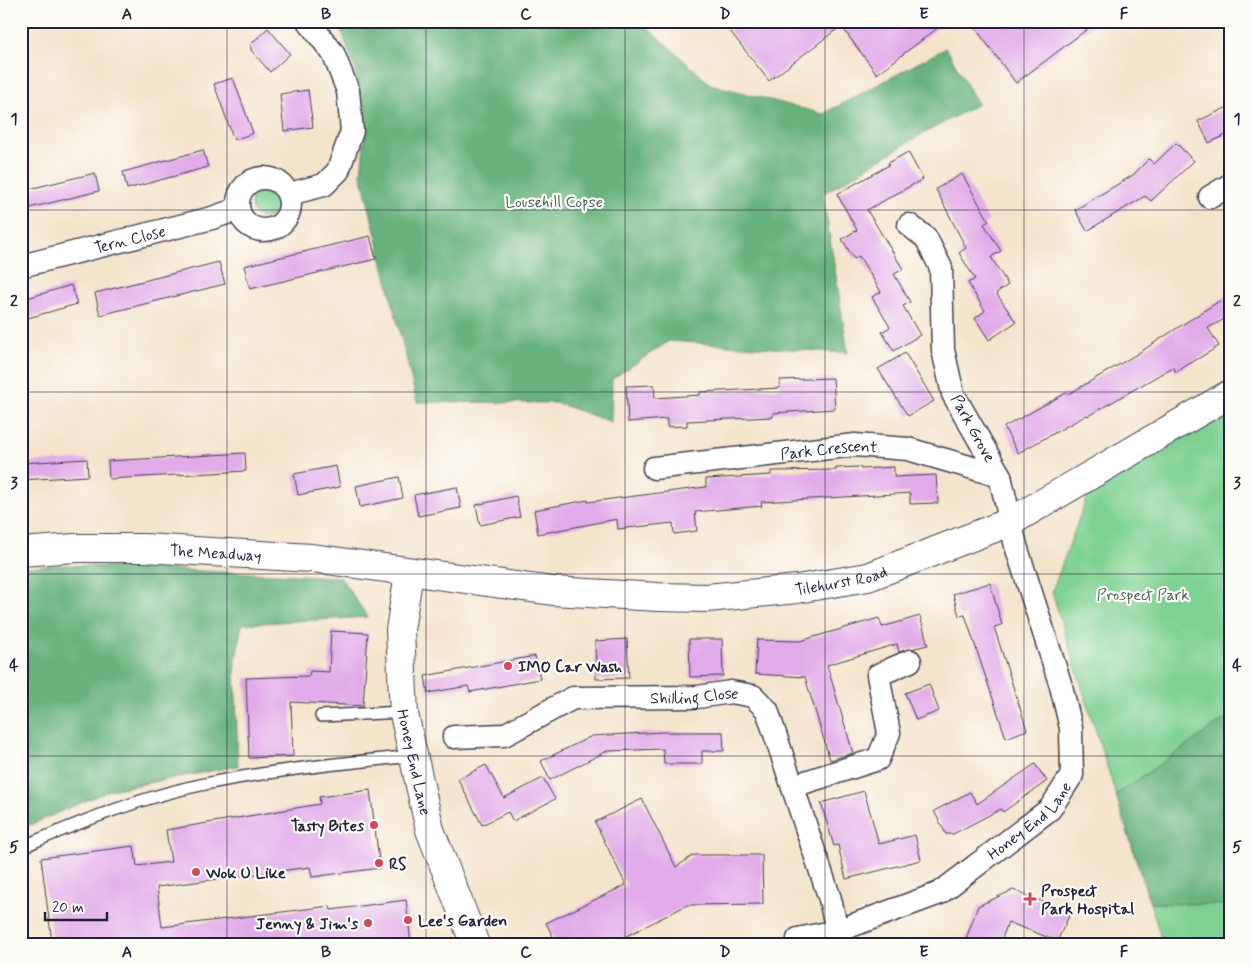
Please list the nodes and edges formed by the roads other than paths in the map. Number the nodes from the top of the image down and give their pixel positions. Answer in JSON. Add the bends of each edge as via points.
{"nodes":[{"id":1,"x":308,"y":21,"type":"edge"},
{"id":2,"x":1230,"y":185,"type":"edge"},
{"id":3,"x":289,"y":194,"type":"junction"},
{"id":4,"x":1210,"y":197,"type":"dead end"},
{"id":5,"x":238,"y":209,"type":"junction"},
{"id":6,"x":909,"y":225,"type":"dead end"},
{"id":7,"x":21,"y":266,"type":"edge"},
{"id":8,"x":1230,"y":394,"type":"edge"},
{"id":9,"x":654,"y":468,"type":"dead end"},
{"id":10,"x":1000,"y":476,"type":"junction"},
{"id":11,"x":1010,"y":522,"type":"junction"},
{"id":12,"x":21,"y":552,"type":"edge"},
{"id":13,"x":409,"y":573,"type":"junction"},
{"id":14,"x":910,"y":660,"type":"dead end"},
{"id":15,"x":404,"y":712,"type":"junction"},
{"id":16,"x":320,"y":716,"type":"dead end"},
{"id":17,"x":454,"y":737,"type":"dead end"},
{"id":18,"x":412,"y":756,"type":"junction"},
{"id":19,"x":793,"y":786,"type":"junction"},
{"id":20,"x":21,"y":851,"type":"edge"},
{"id":21,"x":838,"y":931,"type":"junction"},
{"id":22,"x":798,"y":939,"type":"dead end"},
{"id":23,"x":475,"y":944,"type":"edge"}],
"edges":[{"from":1,"to":3,"type":"street","via":[[333,53],[348,91],[352,131],[338,171],[324,185]]},
{"from":2,"to":4,"type":"street"},
{"from":3,"to":5,"type":"street","via":[[278,181],[261,177],[245,185],[238,200]]},
{"from":3,"to":5,"type":"street","via":[[290,212],[286,220],[270,230],[246,224]]},
{"from":5,"to":7,"type":"street","name":"Tern Close"},
{"from":6,"to":10,"type":"street","name":"Park Grove","via":[[926,238],[941,268],[943,350],[953,394]]},
{"from":8,"to":11,"type":"street","name":"Tilehurst Road"},
{"from":9,"to":10,"type":"street","name":"Park Crescent","via":[[855,445],[908,449]]},
{"from":10,"to":11,"type":"street","name":"Park Grove"},
{"from":11,"to":13,"type":"street","name":"Tilehurst Road","via":[[868,577],[797,589],[707,598],[553,592]]},
{"from":11,"to":21,"type":"street","name":"Honey End Lane","via":[[1061,686],[1071,728],[1072,774],[1050,809],[940,893]]},
{"from":12,"to":13,"type":"street","name":"The Meadway","via":[[144,548],[312,558]]},
{"from":13,"to":15,"type":"street","name":"Honey End Lane","via":[[400,630]]},
{"from":14,"to":19,"type":"street","via":[[878,675],[889,733],[878,759]]},
{"from":15,"to":16,"type":"lane"},
{"from":15,"to":18,"type":"street","name":"Honey End Lane"},
{"from":17,"to":19,"type":"street","name":"Shilling Close","via":[[504,735],[572,698],[697,697],[731,692],[753,696],[767,710]]},
{"from":18,"to":20,"type":"lane","via":[[205,784],[93,818]]},
{"from":18,"to":23,"type":"street","name":"Honey End Lane","via":[[430,830]]},
{"from":19,"to":21,"type":"street","name":"Shilling Close"},
{"from":21,"to":22,"type":"street","name":"Honey End Lane"}]}
